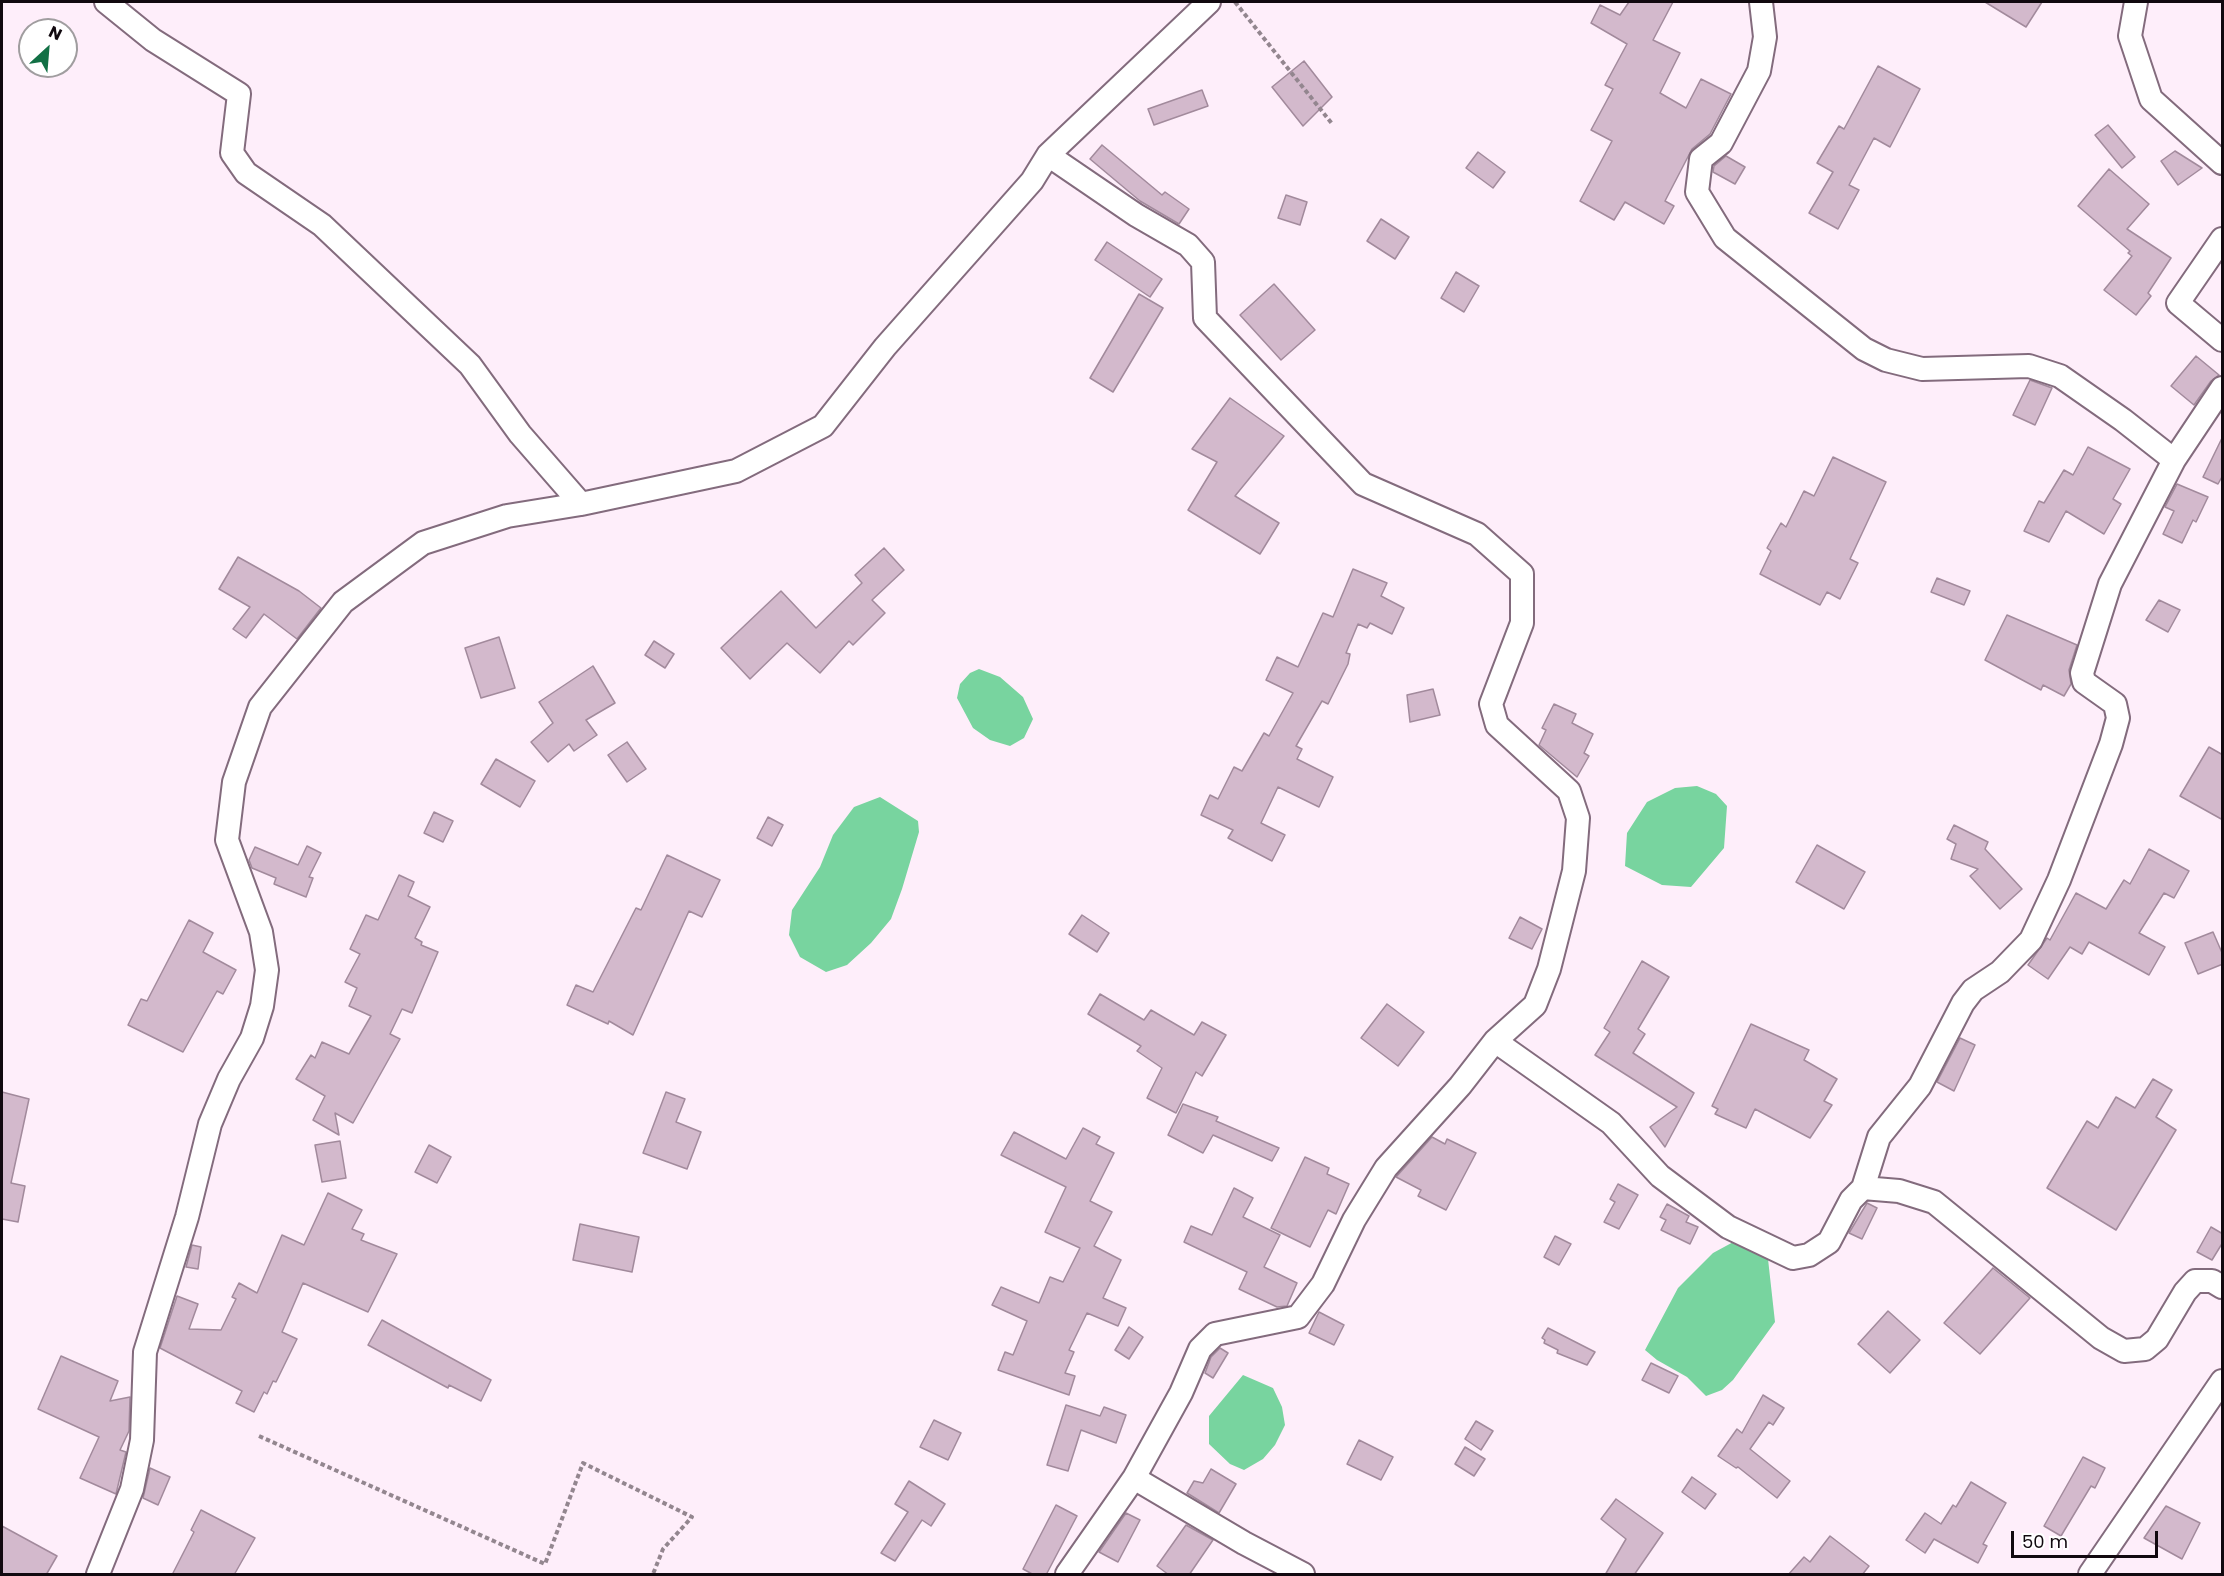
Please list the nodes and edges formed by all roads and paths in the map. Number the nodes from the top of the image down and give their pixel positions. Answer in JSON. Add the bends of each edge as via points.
{"nodes":[{"id":1,"x":106,"y":2,"type":"edge"},
{"id":2,"x":1209,"y":2,"type":"edge"},
{"id":3,"x":1235,"y":2,"type":"edge"},
{"id":4,"x":1761,"y":2,"type":"edge"},
{"id":5,"x":2136,"y":2,"type":"edge"},
{"id":6,"x":1333,"y":125,"type":"dead end"},
{"id":7,"x":1048,"y":154,"type":"junction"},
{"id":8,"x":2223,"y":163,"type":"edge"},
{"id":9,"x":2223,"y":239,"type":"edge"},
{"id":10,"x":2223,"y":340,"type":"edge"},
{"id":11,"x":2223,"y":388,"type":"edge"},
{"id":12,"x":2174,"y":460,"type":"junction"},
{"id":13,"x":581,"y":504,"type":"junction"},
{"id":14,"x":1495,"y":1041,"type":"junction"},
{"id":15,"x":1863,"y":1188,"type":"junction"},
{"id":16,"x":2223,"y":1287,"type":"edge"},
{"id":17,"x":2223,"y":1382,"type":"edge"},
{"id":18,"x":260,"y":1436,"type":"dead end"},
{"id":19,"x":1134,"y":1478,"type":"junction"},
{"id":20,"x":98,"y":1575,"type":"edge"},
{"id":21,"x":653,"y":1575,"type":"edge"},
{"id":22,"x":1067,"y":1575,"type":"edge"},
{"id":23,"x":1303,"y":1575,"type":"edge"},
{"id":24,"x":2090,"y":1575,"type":"edge"}],
"edges":[{"from":1,"to":13,"type":"street","via":[[153,40],[239,94],[232,153],[246,173],[322,225],[470,365],[520,434]]},
{"from":2,"to":7,"type":"street"},
{"from":3,"to":6,"type":"path"},
{"from":4,"to":12,"type":"street","via":[[1766,37],[1759,71],[1721,142],[1701,159],[1697,192],[1725,238],[1864,349],[1886,360],[1923,369],[2030,366],[2060,376]]},
{"from":5,"to":8,"type":"street","via":[[2130,36],[2151,99]]},
{"from":7,"to":13,"type":"street","via":[[1032,181],[885,346],[824,426],[736,471]]},
{"from":7,"to":14,"type":"street","via":[[1136,215],[1188,245],[1203,262],[1205,318],[1364,484],[1477,534],[1522,574],[1522,623],[1491,704],[1497,725],[1569,791],[1578,818],[1574,871],[1550,969],[1535,1005]]},
{"from":9,"to":10,"type":"street","via":[[2178,303]]},
{"from":11,"to":12,"type":"street"},
{"from":12,"to":15,"type":"street","via":[[2110,584],[2082,673],[2084,681],[2115,704],[2118,718],[2059,880],[2031,940],[1963,1003],[1920,1086],[1879,1137]]},
{"from":13,"to":20,"type":"street","via":[[507,516],[423,543],[343,602],[260,707],[234,782],[227,840],[261,932],[267,970],[262,1005],[252,1038],[210,1124],[187,1217],[145,1352],[142,1440],[132,1489]]},
{"from":14,"to":15,"type":"street","via":[[1611,1123],[1660,1176],[1728,1227],[1793,1258],[1809,1255],[1829,1242],[1851,1200]]},
{"from":14,"to":19,"type":"street","via":[[1386,1168],[1354,1220],[1323,1284],[1298,1317],[1215,1334],[1200,1349],[1181,1393]]},
{"from":15,"to":16,"type":"street","via":[[1899,1191],[1934,1202],[2101,1338],[2124,1351],[2145,1350],[2157,1339],[2195,1281],[2212,1281]]},
{"from":17,"to":24,"type":"street"},
{"from":18,"to":21,"type":"path","via":[[545,1564],[583,1463],[692,1517],[663,1549]]},
{"from":19,"to":22,"type":"street"},
{"from":19,"to":23,"type":"street"}]}
